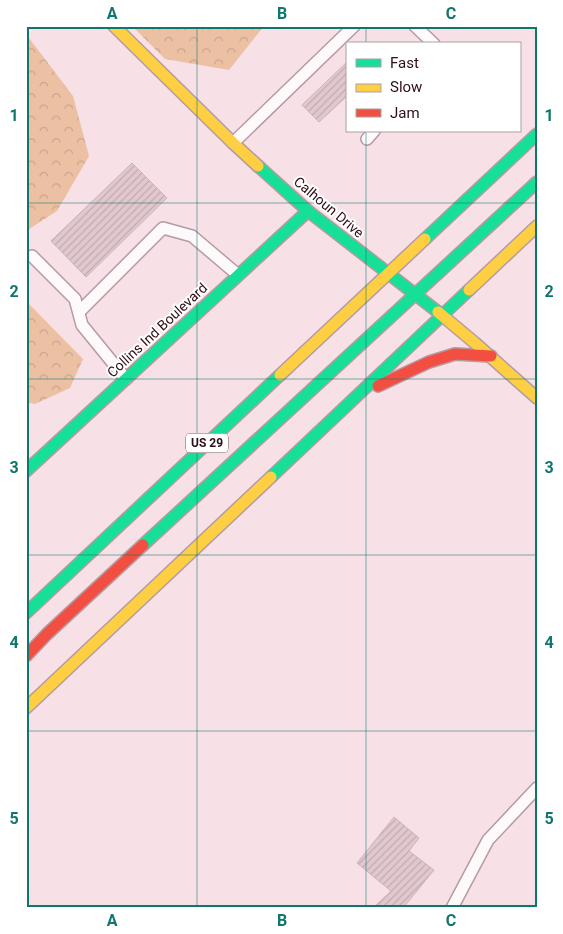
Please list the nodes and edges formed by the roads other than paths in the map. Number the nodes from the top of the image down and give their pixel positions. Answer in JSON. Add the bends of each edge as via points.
{"nodes":[{"id":1,"x":114,"y":26,"type":"edge"},
{"id":2,"x":354,"y":26,"type":"edge"},
{"id":3,"x":415,"y":26,"type":"edge"},
{"id":4,"x":432,"y":42,"type":"edge"},
{"id":5,"x":537,"y":134,"type":"edge"},
{"id":6,"x":233,"y":143,"type":"junction"},
{"id":7,"x":537,"y":182,"type":"edge"},
{"id":8,"x":308,"y":211,"type":"junction"},
{"id":9,"x":537,"y":226,"type":"edge"},
{"id":10,"x":32,"y":256,"type":"dead end"},
{"id":11,"x":388,"y":274,"type":"junction"},
{"id":12,"x":238,"y":275,"type":"junction"},
{"id":13,"x":415,"y":294,"type":"junction"},
{"id":14,"x":78,"y":312,"type":"junction"},
{"id":15,"x":441,"y":316,"type":"junction"},
{"id":16,"x":490,"y":356,"type":"junction"},
{"id":17,"x":126,"y":378,"type":"junction"},
{"id":18,"x":354,"y":398,"type":"junction"},
{"id":19,"x":537,"y":398,"type":"edge"},
{"id":20,"x":26,"y":471,"type":"edge"},
{"id":21,"x":26,"y":613,"type":"edge"},
{"id":22,"x":26,"y":656,"type":"edge"},
{"id":23,"x":26,"y":708,"type":"edge"},
{"id":24,"x":537,"y":788,"type":"edge"},
{"id":25,"x":452,"y":908,"type":"edge"}],
"edges":[{"from":1,"to":6,"type":"main road","name":"Calhoun Drive"},
{"from":2,"to":6,"type":"lane"},
{"from":3,"to":4,"type":"lane"},
{"from":5,"to":11,"type":"main road","number":"US 29"},
{"from":6,"to":8,"type":"main road","name":"Calhoun Drive"},
{"from":7,"to":13,"type":"main road"},
{"from":8,"to":11,"type":"main road","name":"Calhoun Drive"},
{"from":8,"to":12,"type":"main road","name":"Collins Ind Boulevard"},
{"from":9,"to":15,"type":"main road"},
{"from":10,"to":14,"type":"lane","via":[[75,299]]},
{"from":11,"to":13,"type":"main road","name":"Calhoun Drive"},
{"from":11,"to":21,"type":"main road","number":"US 29"},
{"from":12,"to":14,"type":"lane","via":[[192,236],[163,228]]},
{"from":12,"to":17,"type":"main road","name":"Collins Ind Boulevard"},
{"from":13,"to":15,"type":"main road","name":"Calhoun Drive"},
{"from":13,"to":22,"type":"main road"},
{"from":14,"to":17,"type":"lane","via":[[82,325]]},
{"from":15,"to":16,"type":"main road","name":"Calhoun Drive"},
{"from":15,"to":18,"type":"main road"},
{"from":16,"to":18,"type":"main road","via":[[455,354],[429,362]]},
{"from":16,"to":19,"type":"main road","name":"Calhoun Drive"},
{"from":17,"to":20,"type":"main road","name":"Collins Ind Boulevard"},
{"from":18,"to":23,"type":"main road"},
{"from":24,"to":25,"type":"lane","via":[[488,840]]}]}
